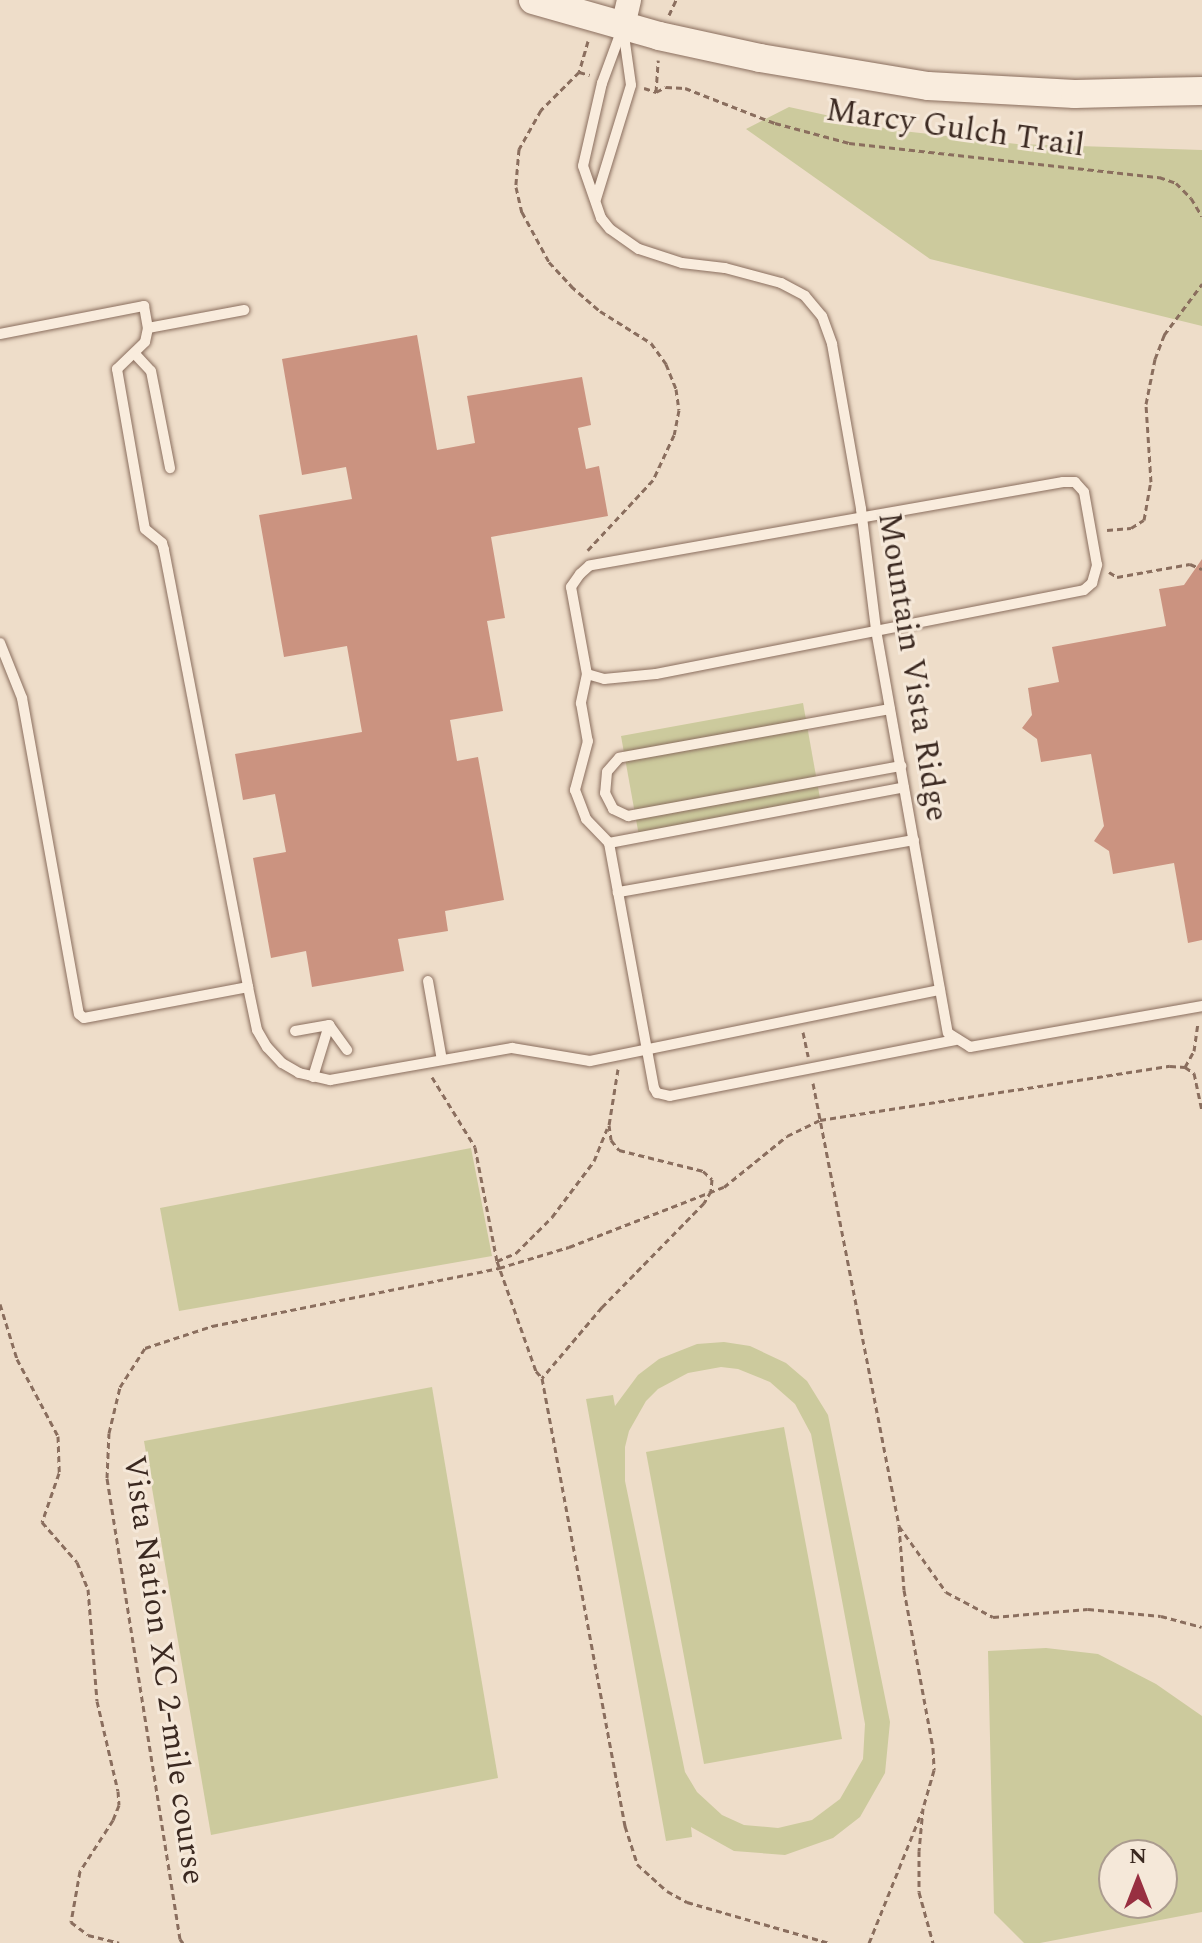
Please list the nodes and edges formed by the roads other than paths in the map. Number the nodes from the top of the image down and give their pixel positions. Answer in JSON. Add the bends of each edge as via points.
{"nodes":[{"id":1,"x":533,"y":0,"type":"edge"},
{"id":2,"x":626,"y":13,"type":"edge"},
{"id":3,"x":1202,"y":91,"type":"edge"},
{"id":4,"x":596,"y":201,"type":"junction"},
{"id":5,"x":244,"y":310,"type":"dead end"},
{"id":6,"x":148,"y":328,"type":"junction"},
{"id":7,"x":0,"y":334,"type":"edge"},
{"id":8,"x":135,"y":354,"type":"junction"},
{"id":9,"x":170,"y":468,"type":"dead end"},
{"id":10,"x":862,"y":516,"type":"junction"},
{"id":11,"x":876,"y":630,"type":"junction"},
{"id":12,"x":0,"y":643,"type":"edge"},
{"id":13,"x":587,"y":674,"type":"junction"},
{"id":14,"x":890,"y":709,"type":"junction"},
{"id":15,"x":901,"y":766,"type":"junction"},
{"id":16,"x":904,"y":787,"type":"junction"},
{"id":17,"x":914,"y":840,"type":"junction"},
{"id":18,"x":609,"y":843,"type":"junction"},
{"id":19,"x":618,"y":892,"type":"junction"},
{"id":20,"x":428,"y":981,"type":"dead end"},
{"id":21,"x":248,"y":987,"type":"junction"},
{"id":22,"x":940,"y":990,"type":"junction"},
{"id":23,"x":1199,"y":1006,"type":"edge"},
{"id":24,"x":329,"y":1025,"type":"junction"},
{"id":25,"x":295,"y":1031,"type":"dead end"},
{"id":26,"x":956,"y":1040,"type":"junction"},
{"id":27,"x":347,"y":1050,"type":"dead end"},
{"id":28,"x":647,"y":1051,"type":"junction"},
{"id":29,"x":442,"y":1060,"type":"junction"},
{"id":30,"x":313,"y":1077,"type":"junction"}],
"edges":[{"from":1,"to":2,"type":"main road","via":[[595,18]]},
{"from":2,"to":3,"type":"main road","via":[[760,58],[928,86],[1060,93]]},
{"from":2,"to":4,"type":"lane","via":[[631,85]]},
{"from":2,"to":4,"type":"lane","name":"Mountain Vista Ridge","via":[[587,136],[583,166]]},
{"from":4,"to":10,"type":"lane","name":"Mountain Vista Ridge","via":[[610,229],[639,249],[781,283],[805,296],[822,316],[832,344]]},
{"from":5,"to":6,"type":"lane"},
{"from":6,"to":7,"type":"lane","via":[[144,306]]},
{"from":6,"to":8,"type":"lane"},
{"from":8,"to":9,"type":"lane","via":[[151,371]]},
{"from":8,"to":21,"type":"lane","via":[[117,369],[145,529],[164,550]]},
{"from":10,"to":11,"type":"lane","name":"Mountain Vista Ridge"},
{"from":10,"to":11,"type":"lane","via":[[1075,482],[1084,492],[1097,565],[1084,590]]},
{"from":10,"to":13,"type":"lane","via":[[589,566],[571,587]]},
{"from":11,"to":13,"type":"lane","via":[[656,674],[604,679]]},
{"from":11,"to":14,"type":"lane","name":"Mountain Vista Ridge"},
{"from":12,"to":21,"type":"lane","via":[[22,698],[79,1014],[92,1018]]},
{"from":13,"to":18,"type":"lane","via":[[581,703],[588,741],[575,790],[586,819]]},
{"from":14,"to":15,"type":"lane","name":"Mountain Vista Ridge"},
{"from":14,"to":15,"type":"lane","via":[[619,758],[607,772],[605,793],[613,809],[628,816]]},
{"from":15,"to":16,"type":"lane","name":"Mountain Vista Ridge"},
{"from":16,"to":17,"type":"lane","name":"Mountain Vista Ridge"},
{"from":16,"to":18,"type":"lane"},
{"from":17,"to":19,"type":"lane"},
{"from":17,"to":22,"type":"lane","name":"Mountain Vista Ridge"},
{"from":18,"to":19,"type":"lane"},
{"from":19,"to":28,"type":"lane"},
{"from":20,"to":29,"type":"lane"},
{"from":21,"to":30,"type":"lane","via":[[257,1030],[267,1047],[282,1063]]},
{"from":22,"to":26,"type":"lane","name":"Mountain Vista Ridge","via":[[948,1033]]},
{"from":22,"to":28,"type":"lane"},
{"from":23,"to":26,"type":"lane","via":[[970,1047]]},
{"from":24,"to":25,"type":"lane"},
{"from":24,"to":27,"type":"lane"},
{"from":24,"to":30,"type":"lane"},
{"from":26,"to":28,"type":"lane","via":[[662,1095],[654,1088]]},
{"from":28,"to":29,"type":"lane","via":[[590,1061],[512,1048]]},
{"from":29,"to":30,"type":"lane","via":[[330,1080]]}]}
